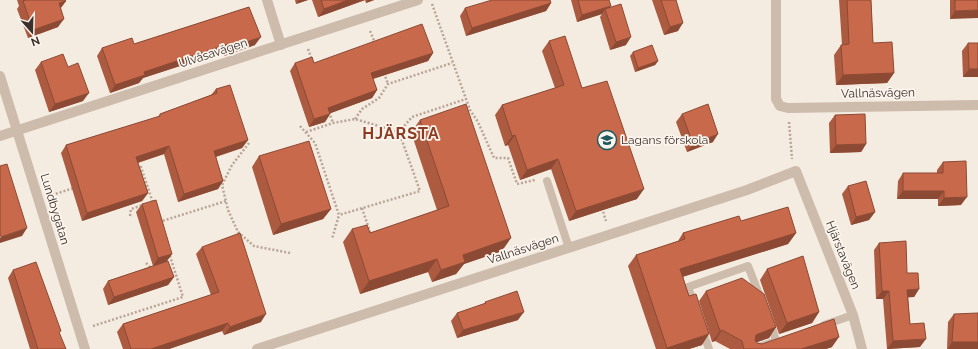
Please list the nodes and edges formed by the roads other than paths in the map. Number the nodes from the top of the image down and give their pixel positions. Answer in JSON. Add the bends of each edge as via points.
{"nodes":[{"id":1,"x":267,"y":0,"type":"edge"},
{"id":2,"x":418,"y":0,"type":"edge"},
{"id":3,"x":776,"y":0,"type":"edge"},
{"id":4,"x":281,"y":45,"type":"junction"},
{"id":5,"x":0,"y":76,"type":"edge"},
{"id":6,"x":978,"y":105,"type":"edge"},
{"id":7,"x":17,"y":131,"type":"junction"},
{"id":8,"x":0,"y":136,"type":"edge"},
{"id":9,"x":796,"y":171,"type":"joint"},
{"id":10,"x":547,"y":181,"type":"road end"},
{"id":11,"x":569,"y":248,"type":"junction"},
{"id":12,"x":853,"y":316,"type":"junction"},
{"id":13,"x":818,"y":327,"type":"edge"},
{"id":14,"x":85,"y":349,"type":"edge"},
{"id":15,"x":257,"y":349,"type":"edge"},
{"id":16,"x":709,"y":349,"type":"edge"},
{"id":17,"x":753,"y":349,"type":"edge"},
{"id":18,"x":862,"y":349,"type":"edge"}],
"edges":[{"from":1,"to":4,"type":"street"},
{"from":2,"to":4,"type":"street","name":"Ulvåsavägen"},
{"from":3,"to":6,"type":"street","name":"Vallnäsvägen","via":[[776,99],[784,107]]},
{"from":4,"to":7,"type":"street","name":"Ulvåsavägen"},
{"from":5,"to":7,"type":"street","name":"Lundbygatan"},
{"from":7,"to":8,"type":"street","name":"Ulvåsavägen"},
{"from":7,"to":14,"type":"street","name":"Lundbygatan"},
{"from":9,"to":11,"type":"street","name":"Vallnäsvägen","via":[[747,190]]},
{"from":9,"to":12,"type":"street","name":"Hjärstavägen"},
{"from":10,"to":11,"type":"lane"},
{"from":11,"to":15,"type":"street","name":"Vallnäsvägen"},
{"from":12,"to":13,"type":"lane"},
{"from":12,"to":18,"type":"street","name":"Hjärstavägen"},
{"from":16,"to":17,"type":"lane","via":[[688,287],[748,266],[779,339]]}]}
